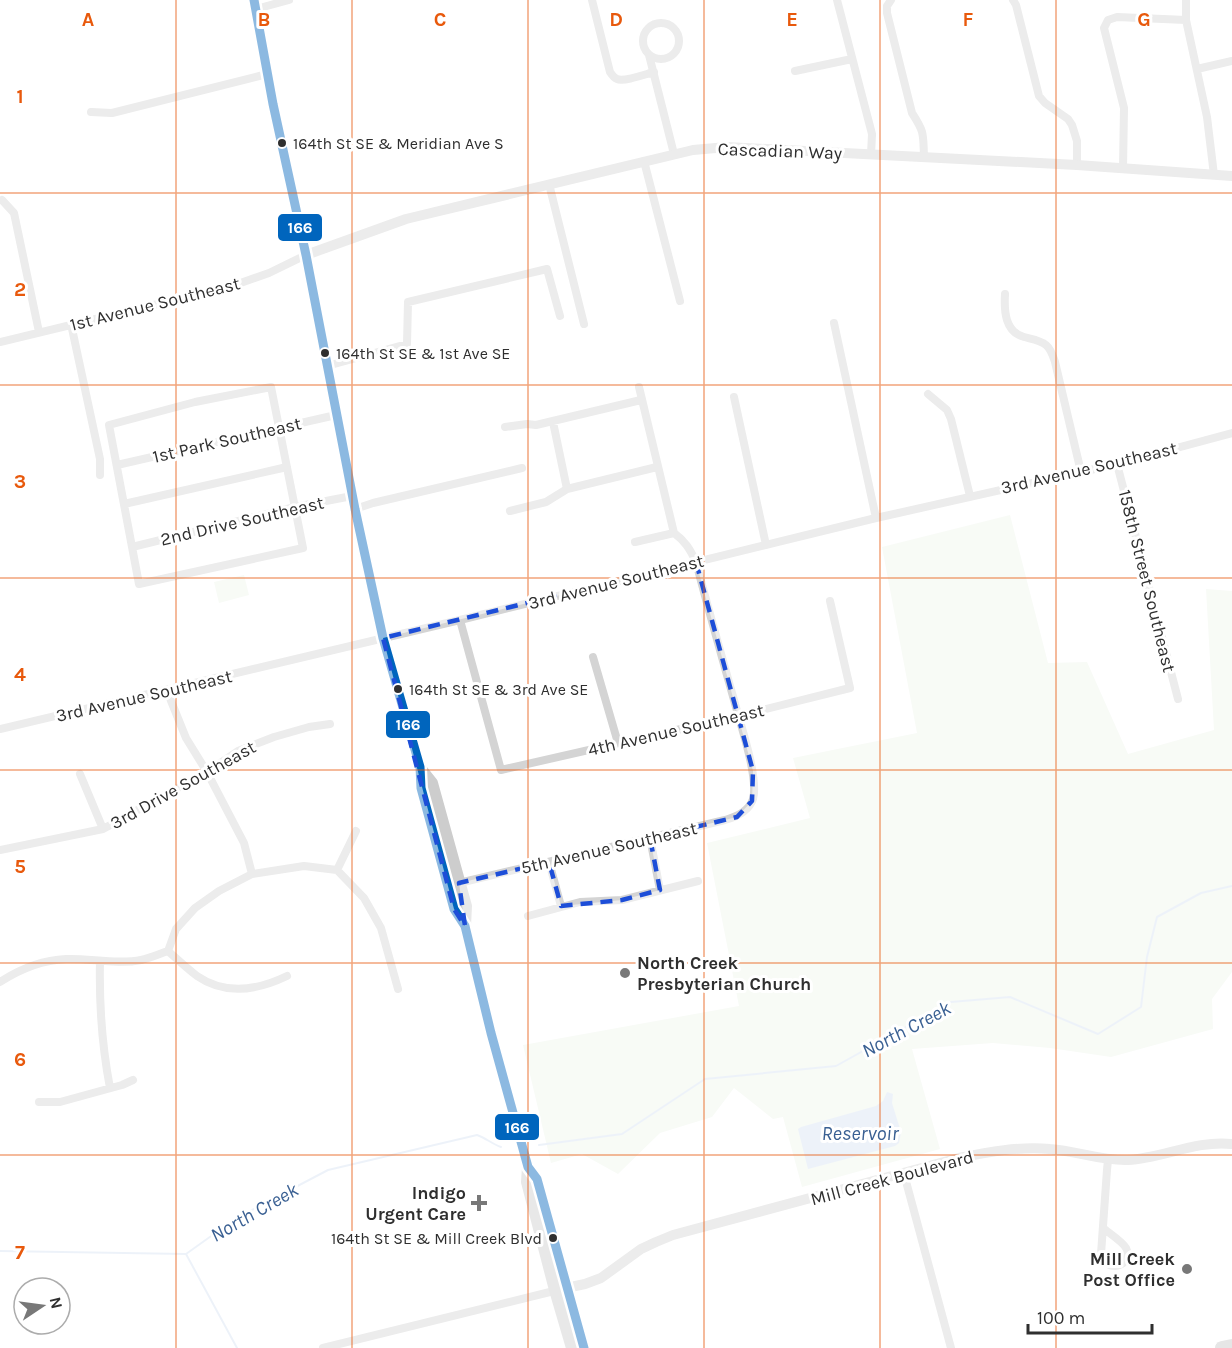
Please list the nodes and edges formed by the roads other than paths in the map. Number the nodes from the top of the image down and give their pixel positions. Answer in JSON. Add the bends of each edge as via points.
{"nodes":[{"id":1,"x":289,"y":0,"type":"edge"},
{"id":2,"x":592,"y":0,"type":"edge"},
{"id":3,"x":837,"y":0,"type":"edge"},
{"id":4,"x":1013,"y":0,"type":"edge"},
{"id":5,"x":1186,"y":0,"type":"edge"},
{"id":6,"x":890,"y":1,"type":"edge"},
{"id":7,"x":255,"y":4,"type":"edge"},
{"id":8,"x":1186,"y":20,"type":"junction"},
{"id":9,"x":649,"y":55,"type":"junction"},
{"id":10,"x":852,"y":58,"type":"junction"},
{"id":11,"x":1232,"y":61,"type":"edge"},
{"id":12,"x":1197,"y":69,"type":"junction"},
{"id":13,"x":795,"y":71,"type":"dead end"},
{"id":14,"x":654,"y":72,"type":"junction"},
{"id":15,"x":267,"y":74,"type":"junction"},
{"id":16,"x":92,"y":112,"type":"dead end"},
{"id":17,"x":674,"y":154,"type":"junction"},
{"id":18,"x":871,"y":155,"type":"junction"},
{"id":19,"x":924,"y":157,"type":"junction"},
{"id":20,"x":644,"y":161,"type":"junction"},
{"id":21,"x":1077,"y":165,"type":"junction"},
{"id":22,"x":1123,"y":168,"type":"junction"},
{"id":23,"x":1215,"y":175,"type":"junction"},
{"id":24,"x":1232,"y":176,"type":"edge"},
{"id":25,"x":549,"y":184,"type":"junction"},
{"id":26,"x":2,"y":200,"type":"dead end"},
{"id":27,"x":306,"y":255,"type":"junction"},
{"id":28,"x":1005,"y":294,"type":"dead end"},
{"id":29,"x":680,"y":301,"type":"dead end"},
{"id":30,"x":560,"y":316,"type":"dead end"},
{"id":31,"x":834,"y":323,"type":"dead end"},
{"id":32,"x":71,"y":324,"type":"junction"},
{"id":33,"x":584,"y":324,"type":"dead end"},
{"id":34,"x":39,"y":332,"type":"junction"},
{"id":35,"x":0,"y":342,"type":"edge"},
{"id":36,"x":327,"y":366,"type":"junction"},
{"id":37,"x":639,"y":387,"type":"dead end"},
{"id":38,"x":928,"y":394,"type":"dead end"},
{"id":39,"x":734,"y":398,"type":"dead end"},
{"id":40,"x":641,"y":400,"type":"junction"},
{"id":41,"x":336,"y":415,"type":"junction"},
{"id":42,"x":553,"y":422,"type":"junction"},
{"id":43,"x":279,"y":427,"type":"junction"},
{"id":44,"x":505,"y":427,"type":"dead end"},
{"id":45,"x":1232,"y":433,"type":"edge"},
{"id":46,"x":1117,"y":464,"type":"junction"},
{"id":47,"x":117,"y":465,"type":"junction"},
{"id":48,"x":287,"y":467,"type":"junction"},
{"id":49,"x":657,"y":467,"type":"junction"},
{"id":50,"x":522,"y":468,"type":"dead end"},
{"id":51,"x":1081,"y":472,"type":"junction"},
{"id":52,"x":100,"y":475,"type":"dead end"},
{"id":53,"x":567,"y":489,"type":"junction"},
{"id":54,"x":352,"y":496,"type":"junction"},
{"id":55,"x":970,"y":496,"type":"junction"},
{"id":56,"x":124,"y":504,"type":"junction"},
{"id":57,"x":295,"y":507,"type":"junction"},
{"id":58,"x":355,"y":509,"type":"junction"},
{"id":59,"x":510,"y":511,"type":"dead end"},
{"id":60,"x":876,"y":518,"type":"junction"},
{"id":61,"x":674,"y":532,"type":"junction"},
{"id":62,"x":635,"y":542,"type":"dead end"},
{"id":63,"x":766,"y":545,"type":"junction"},
{"id":64,"x":132,"y":547,"type":"junction"},
{"id":65,"x":696,"y":562,"type":"junction"},
{"id":66,"x":830,"y":601,"type":"dead end"},
{"id":67,"x":460,"y":620,"type":"junction"},
{"id":68,"x":383,"y":638,"type":"junction"},
{"id":69,"x":593,"y":657,"type":"dead end"},
{"id":70,"x":167,"y":691,"type":"junction"},
{"id":71,"x":1178,"y":699,"type":"dead end"},
{"id":72,"x":738,"y":716,"type":"junction"},
{"id":73,"x":330,"y":724,"type":"dead end"},
{"id":74,"x":0,"y":729,"type":"edge"},
{"id":75,"x":618,"y":743,"type":"junction"},
{"id":76,"x":420,"y":767,"type":"junction"},
{"id":77,"x":207,"y":772,"type":"junction"},
{"id":78,"x":80,"y":774,"type":"dead end"},
{"id":79,"x":103,"y":829,"type":"junction"},
{"id":80,"x":356,"y":831,"type":"dead end"},
{"id":81,"x":650,"y":838,"type":"junction"},
{"id":82,"x":0,"y":850,"type":"edge"},
{"id":83,"x":549,"y":862,"type":"junction"},
{"id":84,"x":337,"y":870,"type":"junction"},
{"id":85,"x":252,"y":874,"type":"junction"},
{"id":86,"x":698,"y":881,"type":"dead end"},
{"id":87,"x":459,"y":883,"type":"junction"},
{"id":88,"x":660,"y":890,"type":"junction"},
{"id":89,"x":561,"y":906,"type":"junction"},
{"id":90,"x":528,"y":916,"type":"dead end"},
{"id":91,"x":465,"y":926,"type":"junction"},
{"id":92,"x":168,"y":951,"type":"junction"},
{"id":93,"x":100,"y":961,"type":"junction"},
{"id":94,"x":287,"y":976,"type":"dead end"},
{"id":95,"x":0,"y":982,"type":"edge"},
{"id":96,"x":398,"y":989,"type":"dead end"},
{"id":97,"x":133,"y":1080,"type":"dead end"},
{"id":98,"x":110,"y":1088,"type":"junction"},
{"id":99,"x":39,"y":1102,"type":"dead end"},
{"id":100,"x":1232,"y":1144,"type":"edge"},
{"id":101,"x":1108,"y":1160,"type":"junction"},
{"id":102,"x":904,"y":1174,"type":"junction"},
{"id":103,"x":1103,"y":1228,"type":"dead end"},
{"id":104,"x":561,"y":1289,"type":"junction"},
{"id":105,"x":1232,"y":1346,"type":"edge"},
{"id":106,"x":323,"y":1348,"type":"edge"},
{"id":107,"x":572,"y":1348,"type":"edge"},
{"id":108,"x":584,"y":1348,"type":"edge"},
{"id":109,"x":951,"y":1348,"type":"edge"},
{"id":110,"x":1222,"y":1348,"type":"edge"}],
"edges":[{"from":1,"to":7,"type":"street"},
{"from":2,"to":14,"type":"street","via":[[611,74],[622,80]]},
{"from":3,"to":10,"type":"street"},
{"from":4,"to":21,"type":"street","via":[[1039,96],[1075,129]]},
{"from":5,"to":8,"type":"street"},
{"from":6,"to":19,"type":"street","via":[[887,13],[912,113],[923,132]]},
{"from":7,"to":15,"type":"main road"},
{"from":8,"to":12,"type":"street"},
{"from":8,"to":22,"type":"street","via":[[1117,17],[1108,20],[1104,28],[1124,108]]},
{"from":9,"to":9,"type":"street","via":[[659,59],[673,55],[679,43],[675,29],[663,23],[649,27],[643,39]]},
{"from":9,"to":14,"type":"street"},
{"from":10,"to":13,"type":"street"},
{"from":10,"to":18,"type":"street","via":[[872,134]]},
{"from":11,"to":12,"type":"street"},
{"from":12,"to":23,"type":"street"},
{"from":14,"to":17,"type":"street"},
{"from":15,"to":16,"type":"street","via":[[112,113]]},
{"from":15,"to":27,"type":"main road"},
{"from":17,"to":18,"type":"street","name":"Cascadian Way","via":[[727,147]]},
{"from":17,"to":20,"type":"street","name":"Cascadian Way"},
{"from":18,"to":19,"type":"street","name":"Cascadian Way"},
{"from":19,"to":21,"type":"street","name":"Cascadian Way"},
{"from":20,"to":25,"type":"street","name":"Cascadian Way"},
{"from":20,"to":29,"type":"street"},
{"from":21,"to":22,"type":"street","name":"Cascadian Way"},
{"from":22,"to":23,"type":"street","name":"Cascadian Way"},
{"from":23,"to":24,"type":"street","name":"Cascadian Way"},
{"from":25,"to":27,"type":"street","name":"Cascadian Way","via":[[406,219]]},
{"from":25,"to":33,"type":"street"},
{"from":26,"to":34,"type":"street","via":[[14,213]]},
{"from":27,"to":32,"type":"street","name":"1st Avenue Southeast","via":[[232,286]]},
{"from":27,"to":36,"type":"main road"},
{"from":28,"to":51,"type":"street","via":[[1004,308],[1011,329],[1047,346],[1055,362]]},
{"from":30,"to":36,"type":"street","via":[[547,269],[408,302],[407,344]]},
{"from":31,"to":60,"type":"street"},
{"from":32,"to":34,"type":"street","name":"1st Avenue Southeast"},
{"from":32,"to":52,"type":"street","via":[[100,459]]},
{"from":34,"to":35,"type":"street","name":"1st Avenue Southeast"},
{"from":36,"to":41,"type":"main road"},
{"from":37,"to":40,"type":"street"},
{"from":38,"to":55,"type":"street","via":[[947,410],[951,419]]},
{"from":39,"to":63,"type":"street"},
{"from":40,"to":42,"type":"street"},
{"from":40,"to":49,"type":"street"},
{"from":41,"to":43,"type":"street","name":"1st Park Southeast"},
{"from":41,"to":54,"type":"main road"},
{"from":42,"to":44,"type":"street"},
{"from":42,"to":53,"type":"street"},
{"from":43,"to":47,"type":"street","name":"1st Park Southeast"},
{"from":43,"to":47,"type":"street","via":[[271,387],[195,402],[110,425]]},
{"from":43,"to":48,"type":"street"},
{"from":45,"to":46,"type":"street","name":"3rd Avenue Southeast"},
{"from":46,"to":51,"type":"street","name":"3rd Avenue Southeast"},
{"from":46,"to":71,"type":"street","name":"158th Street Southeast"},
{"from":47,"to":56,"type":"street"},
{"from":48,"to":56,"type":"street"},
{"from":48,"to":57,"type":"street"},
{"from":49,"to":53,"type":"street"},
{"from":49,"to":61,"type":"street"},
{"from":50,"to":58,"type":"street"},
{"from":51,"to":55,"type":"street","name":"3rd Avenue Southeast"},
{"from":53,"to":59,"type":"street","via":[[546,502]]},
{"from":54,"to":57,"type":"street","name":"2nd Drive Southeast"},
{"from":54,"to":58,"type":"main road"},
{"from":55,"to":60,"type":"street","name":"3rd Avenue Southeast"},
{"from":56,"to":64,"type":"street"},
{"from":57,"to":64,"type":"street","name":"2nd Drive Southeast"},
{"from":57,"to":64,"type":"street","via":[[303,548],[139,584]]},
{"from":58,"to":68,"type":"main road"},
{"from":60,"to":63,"type":"street","name":"3rd Avenue Southeast"},
{"from":61,"to":62,"type":"street"},
{"from":61,"to":65,"type":"street","via":[[683,539]]},
{"from":63,"to":65,"type":"street","name":"3rd Avenue Southeast"},
{"from":65,"to":67,"type":"street","name":"3rd Avenue Southeast"},
{"from":65,"to":72,"type":"street"},
{"from":66,"to":72,"type":"street","name":"4th Avenue Southeast","via":[[850,688]]},
{"from":67,"to":68,"type":"street","name":"3rd Avenue Southeast"},
{"from":67,"to":75,"type":"street","name":"4th Avenue Southeast","via":[[501,770]]},
{"from":68,"to":70,"type":"street","name":"3rd Avenue Southeast"},
{"from":68,"to":76,"type":"main road"},
{"from":69,"to":75,"type":"street"},
{"from":70,"to":74,"type":"street","name":"3rd Avenue Southeast"},
{"from":70,"to":77,"type":"street","via":[[186,738]]},
{"from":72,"to":75,"type":"street","name":"4th Avenue Southeast"},
{"from":72,"to":81,"type":"street","name":"5th Avenue Southeast","via":[[753,771],[752,801],[737,817]]},
{"from":73,"to":77,"type":"street","name":"3rd Drive Southeast","via":[[274,737],[238,751]]},
{"from":76,"to":87,"type":"main road","via":[[432,783]]},
{"from":76,"to":91,"type":"main road","via":[[421,788],[453,909]]},
{"from":77,"to":79,"type":"street","name":"3rd Drive Southeast"},
{"from":77,"to":85,"type":"street","via":[[244,843]]},
{"from":78,"to":79,"type":"street"},
{"from":79,"to":82,"type":"street","name":"3rd Drive Southeast"},
{"from":80,"to":84,"type":"street"},
{"from":81,"to":83,"type":"street","name":"5th Avenue Southeast"},
{"from":81,"to":88,"type":"street"},
{"from":83,"to":87,"type":"street","name":"5th Avenue Southeast"},
{"from":83,"to":89,"type":"street"},
{"from":84,"to":85,"type":"street","via":[[304,866]]},
{"from":84,"to":96,"type":"street","via":[[364,898],[381,928]]},
{"from":85,"to":92,"type":"street","via":[[195,908],[176,929]]},
{"from":86,"to":88,"type":"street"},
{"from":87,"to":91,"type":"main road","via":[[466,906]]},
{"from":88,"to":89,"type":"street","via":[[622,900]]},
{"from":89,"to":90,"type":"street"},
{"from":91,"to":104,"type":"main road","via":[[528,1167],[527,1182]]},
{"from":92,"to":93,"type":"street","via":[[139,961]]},
{"from":92,"to":94,"type":"street","via":[[199,977],[225,988],[254,988]]},
{"from":93,"to":95,"type":"street","via":[[45,962]]},
{"from":93,"to":98,"type":"street","via":[[101,1029]]},
{"from":97,"to":98,"type":"street"},
{"from":98,"to":99,"type":"street","via":[[60,1102]]},
{"from":100,"to":101,"type":"street","name":"Mill Creek Boulevard","via":[[1206,1144],[1154,1157]]},
{"from":101,"to":102,"type":"street","name":"Mill Creek Boulevard","via":[[1032,1148],[975,1155]]},
{"from":101,"to":103,"type":"street"},
{"from":102,"to":104,"type":"street","name":"Mill Creek Boulevard","via":[[673,1235],[641,1249],[594,1281]]},
{"from":102,"to":109,"type":"street"},
{"from":104,"to":106,"type":"street"},
{"from":104,"to":107,"type":"main road"},
{"from":104,"to":108,"type":"main road"},
{"from":105,"to":110,"type":"main road"}]}
